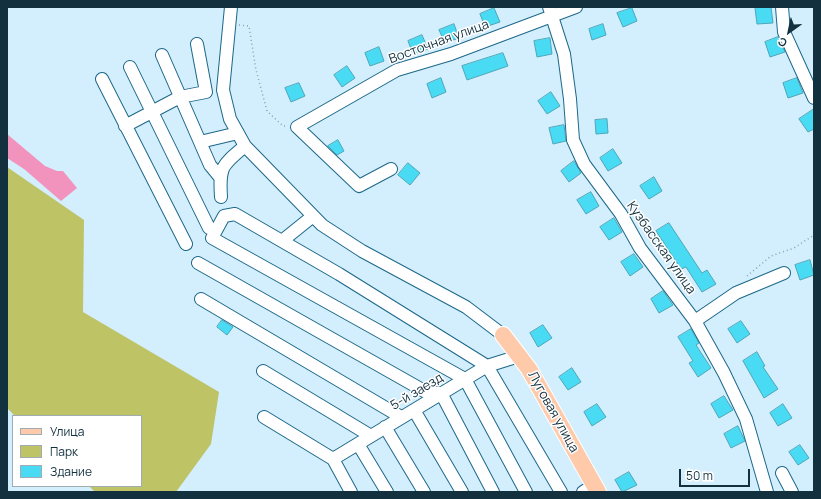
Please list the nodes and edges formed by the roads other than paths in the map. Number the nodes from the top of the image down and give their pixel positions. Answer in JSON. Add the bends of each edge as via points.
{"nodes":[{"id":1,"x":231,"y":7,"type":"edge"},
{"id":2,"x":576,"y":7,"type":"edge"},
{"id":3,"x":782,"y":7,"type":"edge"},
{"id":4,"x":550,"y":11,"type":"edge"},
{"id":5,"x":197,"y":44,"type":"dead end"},
{"id":6,"x":162,"y":55,"type":"dead end"},
{"id":7,"x":130,"y":67,"type":"dead end"},
{"id":8,"x":102,"y":79,"type":"dead end"},
{"id":9,"x":180,"y":97,"type":"junction"},
{"id":10,"x":814,"y":98,"type":"edge"},
{"id":11,"x":152,"y":112,"type":"junction"},
{"id":12,"x":125,"y":126,"type":"junction"},
{"id":13,"x":238,"y":133,"type":"junction"},
{"id":14,"x":200,"y":142,"type":"junction"},
{"id":15,"x":245,"y":146,"type":"junction"},
{"id":16,"x":391,"y":169,"type":"dead end"},
{"id":17,"x":219,"y":176,"type":"junction"},
{"id":18,"x":221,"y":197,"type":"dead end"},
{"id":19,"x":313,"y":216,"type":"junction"},
{"id":20,"x":210,"y":228,"type":"dead end"},
{"id":21,"x":282,"y":241,"type":"junction"},
{"id":22,"x":186,"y":244,"type":"dead end"},
{"id":23,"x":198,"y":263,"type":"dead end"},
{"id":24,"x":784,"y":273,"type":"dead end"},
{"id":25,"x":201,"y":299,"type":"dead end"},
{"id":26,"x":695,"y":321,"type":"junction"},
{"id":27,"x":503,"y":335,"type":"joint"},
{"id":28,"x":519,"y":356,"type":"junction"},
{"id":29,"x":487,"y":366,"type":"junction"},
{"id":30,"x":263,"y":371,"type":"dead end"},
{"id":31,"x":465,"y":379,"type":"junction"},
{"id":32,"x":441,"y":393,"type":"junction"},
{"id":33,"x":414,"y":410,"type":"junction"},
{"id":34,"x":264,"y":417,"type":"dead end"},
{"id":35,"x":401,"y":417,"type":"junction"},
{"id":36,"x":385,"y":427,"type":"junction"},
{"id":37,"x":371,"y":436,"type":"junction"},
{"id":38,"x":358,"y":444,"type":"junction"},
{"id":39,"x":333,"y":459,"type":"junction"},
{"id":40,"x":782,"y":473,"type":"dead end"},
{"id":41,"x":592,"y":490,"type":"edge"},
{"id":42,"x":351,"y":492,"type":"edge"},
{"id":43,"x":387,"y":492,"type":"edge"},
{"id":44,"x":424,"y":492,"type":"edge"},
{"id":45,"x":462,"y":492,"type":"edge"},
{"id":46,"x":493,"y":492,"type":"edge"},
{"id":47,"x":526,"y":492,"type":"edge"},
{"id":48,"x":561,"y":492,"type":"edge"},
{"id":49,"x":766,"y":492,"type":"edge"},
{"id":50,"x":792,"y":492,"type":"edge"}],
"edges":[{"from":1,"to":13,"type":"street","via":[[223,90],[230,119]]},
{"from":2,"to":4,"type":"street","name":"Восточная улица"},
{"from":3,"to":10,"type":"street","via":[[784,32]]},
{"from":4,"to":16,"type":"street","name":"Восточная улица","via":[[451,54],[397,70],[297,127],[359,186]]},
{"from":4,"to":26,"type":"street","name":"Кузбасская улица","via":[[564,54],[573,140],[584,164],[621,214],[640,248]]},
{"from":5,"to":9,"type":"street","via":[[206,92]]},
{"from":6,"to":9,"type":"street"},
{"from":7,"to":11,"type":"street"},
{"from":8,"to":12,"type":"street"},
{"from":9,"to":11,"type":"street"},
{"from":9,"to":14,"type":"street"},
{"from":11,"to":12,"type":"street"},
{"from":11,"to":20,"type":"street"},
{"from":12,"to":22,"type":"street"},
{"from":13,"to":14,"type":"street"},
{"from":13,"to":15,"type":"street"},
{"from":14,"to":17,"type":"street","via":[[210,165]]},
{"from":15,"to":17,"type":"street","via":[[226,161]]},
{"from":15,"to":19,"type":"street"},
{"from":17,"to":18,"type":"street"},
{"from":19,"to":21,"type":"street"},
{"from":19,"to":27,"type":"street","via":[[362,252],[466,307]]},
{"from":21,"to":29,"type":"street"},
{"from":21,"to":31,"type":"street","via":[[234,214],[224,216],[212,238]]},
{"from":23,"to":32,"type":"street","via":[[426,392]]},
{"from":24,"to":26,"type":"street","via":[[738,292]]},
{"from":25,"to":35,"type":"street"},
{"from":26,"to":49,"type":"street","name":"Кузбасская улица","via":[[746,419]]},
{"from":27,"to":28,"type":"main road","name":"Луговая улица"},
{"from":28,"to":29,"type":"street","name":"5-й заезд"},
{"from":28,"to":41,"type":"main road","name":"Луговая улица","via":[[529,369]]},
{"from":29,"to":31,"type":"street","name":"5-й заезд"},
{"from":29,"to":48,"type":"street"},
{"from":30,"to":37,"type":"street"},
{"from":31,"to":32,"type":"street","name":"5-й заезд"},
{"from":31,"to":47,"type":"street"},
{"from":32,"to":33,"type":"street","name":"5-й заезд"},
{"from":32,"to":46,"type":"street"},
{"from":33,"to":35,"type":"street","name":"5-й заезд"},
{"from":33,"to":45,"type":"street"},
{"from":34,"to":39,"type":"street"},
{"from":35,"to":36,"type":"street","name":"5-й заезд"},
{"from":36,"to":37,"type":"street","name":"5-й заезд"},
{"from":36,"to":44,"type":"street"},
{"from":37,"to":38,"type":"street","name":"5-й заезд"},
{"from":38,"to":39,"type":"street","name":"5-й заезд"},
{"from":38,"to":43,"type":"street"},
{"from":39,"to":42,"type":"street"},
{"from":40,"to":50,"type":"street"}]}
